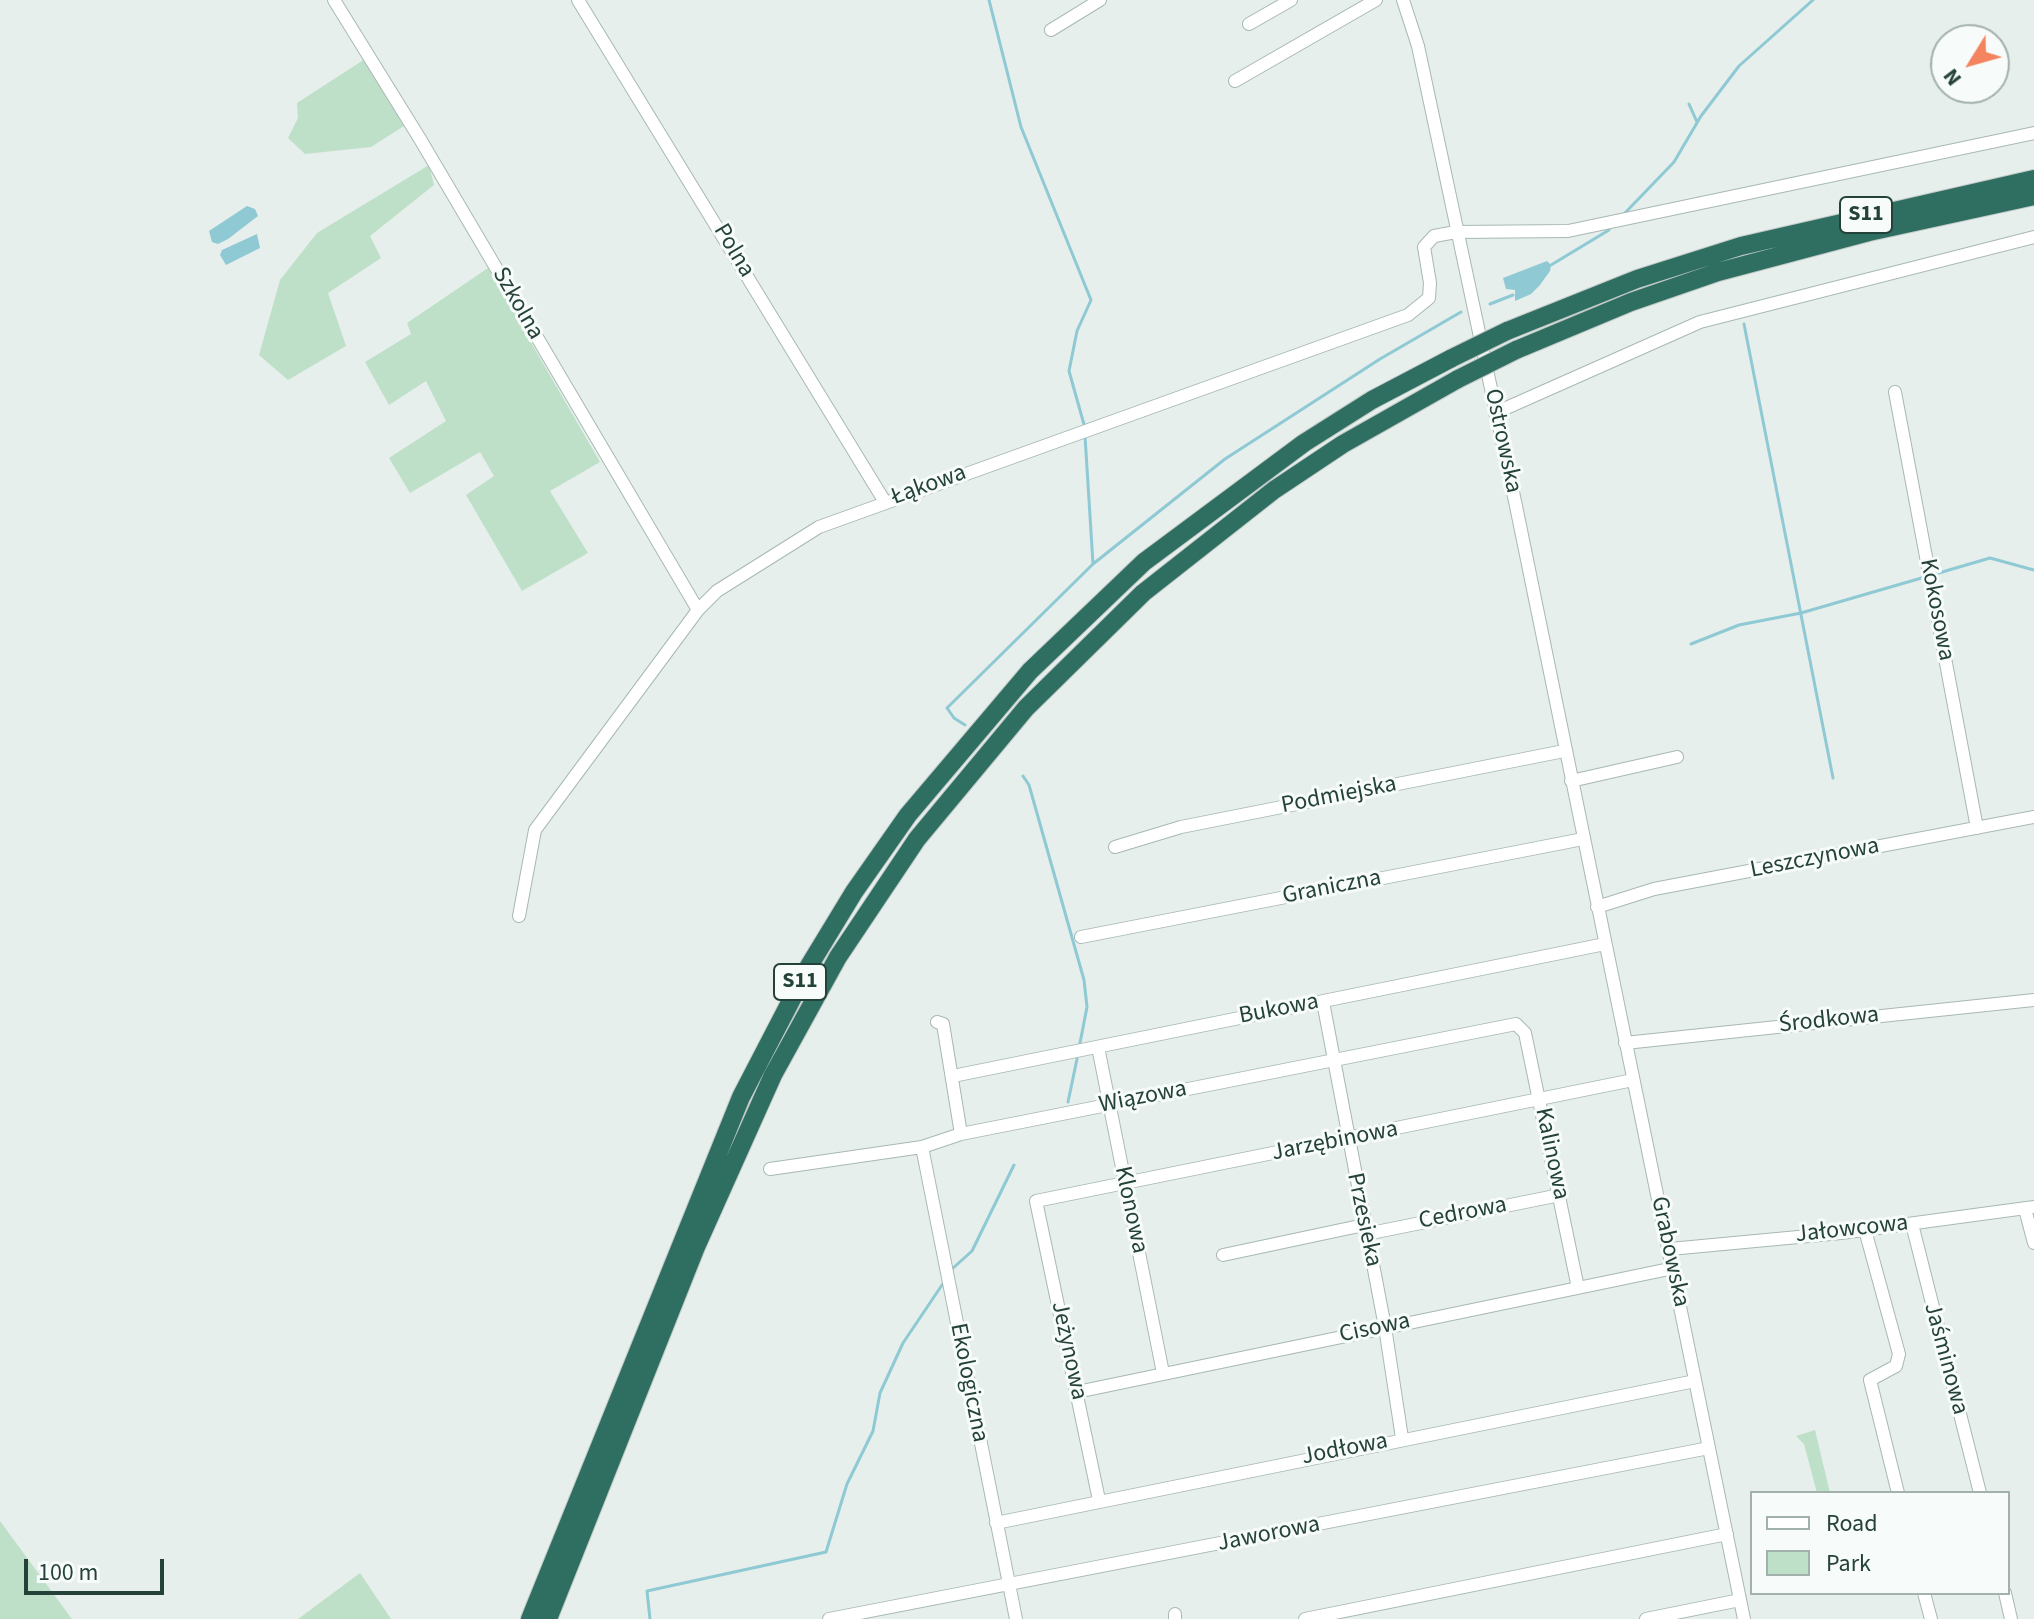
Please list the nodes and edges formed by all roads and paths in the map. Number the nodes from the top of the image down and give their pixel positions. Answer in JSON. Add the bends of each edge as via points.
{"nodes":[{"id":1,"x":334,"y":0,"type":"edge"},
{"id":2,"x":578,"y":0,"type":"edge"},
{"id":3,"x":1100,"y":0,"type":"edge"},
{"id":4,"x":1291,"y":0,"type":"edge"},
{"id":5,"x":1376,"y":0,"type":"edge"},
{"id":6,"x":1403,"y":0,"type":"edge"},
{"id":7,"x":1249,"y":24,"type":"dead end"},
{"id":8,"x":1051,"y":30,"type":"dead end"},
{"id":9,"x":1235,"y":81,"type":"dead end"},
{"id":10,"x":2034,"y":133,"type":"edge"},
{"id":11,"x":2034,"y":179,"type":"edge"},
{"id":12,"x":2034,"y":196,"type":"edge"},
{"id":13,"x":1456,"y":232,"type":"junction"},
{"id":14,"x":2034,"y":237,"type":"edge"},
{"id":15,"x":1895,"y":392,"type":"dead end"},
{"id":16,"x":1495,"y":413,"type":"junction"},
{"id":17,"x":885,"y":502,"type":"junction"},
{"id":18,"x":698,"y":610,"type":"junction"},
{"id":19,"x":1564,"y":751,"type":"junction"},
{"id":20,"x":1677,"y":757,"type":"dead end"},
{"id":21,"x":1571,"y":781,"type":"junction"},
{"id":22,"x":2034,"y":817,"type":"edge"},
{"id":23,"x":1977,"y":828,"type":"junction"},
{"id":24,"x":1583,"y":839,"type":"junction"},
{"id":25,"x":1115,"y":847,"type":"dead end"},
{"id":26,"x":1592,"y":885,"type":"joint"},
{"id":27,"x":1597,"y":907,"type":"junction"},
{"id":28,"x":519,"y":916,"type":"dead end"},
{"id":29,"x":1081,"y":937,"type":"dead end"},
{"id":30,"x":1605,"y":944,"type":"junction"},
{"id":31,"x":2034,"y":1000,"type":"edge"},
{"id":32,"x":1323,"y":1002,"type":"junction"},
{"id":33,"x":937,"y":1022,"type":"dead end"},
{"id":34,"x":1516,"y":1024,"type":"joint"},
{"id":35,"x":1625,"y":1043,"type":"junction"},
{"id":36,"x":1098,"y":1047,"type":"junction"},
{"id":37,"x":1334,"y":1060,"type":"junction"},
{"id":38,"x":953,"y":1076,"type":"junction"},
{"id":39,"x":1633,"y":1080,"type":"junction"},
{"id":40,"x":1539,"y":1101,"type":"junction"},
{"id":41,"x":1109,"y":1105,"type":"junction"},
{"id":42,"x":961,"y":1134,"type":"junction"},
{"id":43,"x":1346,"y":1139,"type":"junction"},
{"id":44,"x":922,"y":1147,"type":"junction"},
{"id":45,"x":770,"y":1169,"type":"dead end"},
{"id":46,"x":1125,"y":1183,"type":"junction"},
{"id":47,"x":1560,"y":1195,"type":"junction"},
{"id":48,"x":1036,"y":1201,"type":"joint"},
{"id":49,"x":2029,"y":1208,"type":"edge"},
{"id":50,"x":1912,"y":1224,"type":"junction"},
{"id":51,"x":1365,"y":1230,"type":"junction"},
{"id":52,"x":1865,"y":1230,"type":"junction"},
{"id":53,"x":2034,"y":1243,"type":"edge"},
{"id":54,"x":1670,"y":1249,"type":"junction"},
{"id":55,"x":1223,"y":1255,"type":"dead end"},
{"id":56,"x":1674,"y":1268,"type":"junction"},
{"id":57,"x":1578,"y":1288,"type":"junction"},
{"id":58,"x":1385,"y":1327,"type":"junction"},
{"id":59,"x":1163,"y":1373,"type":"junction"},
{"id":60,"x":1695,"y":1381,"type":"junction"},
{"id":61,"x":1077,"y":1392,"type":"junction"},
{"id":62,"x":1402,"y":1438,"type":"junction"},
{"id":63,"x":1709,"y":1448,"type":"junction"},
{"id":64,"x":1898,"y":1491,"type":"edge"},
{"id":65,"x":1979,"y":1491,"type":"edge"},
{"id":66,"x":1099,"y":1500,"type":"junction"},
{"id":67,"x":996,"y":1523,"type":"junction"},
{"id":68,"x":1727,"y":1534,"type":"junction"},
{"id":69,"x":1009,"y":1582,"type":"junction"},
{"id":70,"x":1925,"y":1595,"type":"edge"},
{"id":71,"x":2005,"y":1595,"type":"edge"},
{"id":72,"x":1740,"y":1600,"type":"junction"},
{"id":73,"x":530,"y":1619,"type":"edge"},
{"id":74,"x":548,"y":1619,"type":"edge"},
{"id":75,"x":829,"y":1619,"type":"edge"},
{"id":76,"x":1016,"y":1619,"type":"edge"},
{"id":77,"x":1305,"y":1619,"type":"edge"},
{"id":78,"x":1646,"y":1619,"type":"edge"},
{"id":79,"x":1744,"y":1619,"type":"edge"},
{"id":80,"x":1931,"y":1619,"type":"edge"},
{"id":81,"x":2011,"y":1619,"type":"edge"}],
"edges":[{"from":1,"to":18,"type":"street","name":"Szkolna"},
{"from":2,"to":17,"type":"street","name":"Polna"},
{"from":3,"to":8,"type":"street"},
{"from":4,"to":7,"type":"street"},
{"from":5,"to":9,"type":"street"},
{"from":6,"to":13,"type":"street","name":"Ostrowska","via":[[1418,46]]},
{"from":10,"to":13,"type":"street","via":[[1568,231]]},
{"from":11,"to":73,"type":"highway","number":"S11","bridge":true,"via":[[1741,246],[1637,279],[1507,331],[1372,400],[1304,443],[1144,562],[1030,671],[908,815],[809,966],[741,1097]]},
{"from":12,"to":74,"type":"highway","number":"S11","bridge":true,"via":[[1718,272],[1516,350],[1343,444],[1274,490],[1143,593],[1026,708],[917,839],[838,957],[766,1089],[696,1247]]},
{"from":13,"to":16,"type":"street","name":"Ostrowska"},
{"from":13,"to":17,"type":"street","name":"Łąkowa","via":[[1426,243],[1431,290],[1421,307],[1408,315]]},
{"from":14,"to":16,"type":"street","via":[[1700,322]]},
{"from":15,"to":23,"type":"street","name":"Kokosowa"},
{"from":16,"to":19,"type":"street","name":"Ostrowska"},
{"from":17,"to":18,"type":"street","name":"Łąkowa","via":[[819,527],[717,591]]},
{"from":18,"to":28,"type":"street","name":"Łąkowa","via":[[535,830]]},
{"from":19,"to":21,"type":"street","name":"Ostrowska"},
{"from":19,"to":25,"type":"street","name":"Podmiejska","via":[[1181,827]]},
{"from":20,"to":21,"type":"street"},
{"from":21,"to":24,"type":"street","name":"Ostrowska"},
{"from":22,"to":23,"type":"street","name":"Leszczynowa"},
{"from":23,"to":27,"type":"street","name":"Leszczynowa","via":[[1654,889]]},
{"from":24,"to":26,"type":"street","name":"Ostrowska"},
{"from":24,"to":29,"type":"street","name":"Graniczna"},
{"from":26,"to":27,"type":"street","name":"Grabowska"},
{"from":27,"to":30,"type":"street","name":"Grabowska"},
{"from":30,"to":32,"type":"street","name":"Bukowa"},
{"from":30,"to":35,"type":"street","name":"Grabowska"},
{"from":31,"to":35,"type":"street","name":"Środkowa"},
{"from":32,"to":36,"type":"street","name":"Bukowa"},
{"from":32,"to":37,"type":"street","name":"Przesieka"},
{"from":33,"to":38,"type":"street","via":[[943,1024]]},
{"from":34,"to":37,"type":"street","name":"Wiązowa"},
{"from":34,"to":40,"type":"street","name":"Kalinowa","via":[[1525,1033]]},
{"from":35,"to":39,"type":"street","name":"Grabowska"},
{"from":36,"to":38,"type":"street","name":"Bukowa"},
{"from":36,"to":41,"type":"street","name":"Klonowa"},
{"from":37,"to":41,"type":"street","name":"Wiązowa"},
{"from":37,"to":43,"type":"street","name":"Przesieka"},
{"from":38,"to":42,"type":"street"},
{"from":39,"to":40,"type":"street","name":"Jarzębinowa"},
{"from":39,"to":54,"type":"street","name":"Grabowska"},
{"from":40,"to":43,"type":"street","name":"Jarzębinowa"},
{"from":40,"to":47,"type":"street","name":"Kalinowa"},
{"from":41,"to":42,"type":"street","name":"Wiązowa"},
{"from":41,"to":46,"type":"street","name":"Klonowa"},
{"from":42,"to":44,"type":"street","name":"Wiązowa"},
{"from":43,"to":46,"type":"street","name":"Jarzębinowa"},
{"from":43,"to":51,"type":"street","name":"Przesieka"},
{"from":44,"to":45,"type":"street","name":"Wiązowa"},
{"from":44,"to":67,"type":"street","name":"Ekologiczna"},
{"from":46,"to":48,"type":"street","name":"Jarzębinowa"},
{"from":46,"to":59,"type":"street","name":"Klonowa"},
{"from":47,"to":51,"type":"street","name":"Cedrowa"},
{"from":47,"to":57,"type":"street","name":"Kalinowa"},
{"from":48,"to":61,"type":"street","name":"Jeżynowa"},
{"from":49,"to":50,"type":"street","name":"Jałowcowa"},
{"from":49,"to":53,"type":"street"},
{"from":50,"to":52,"type":"street","name":"Jałowcowa"},
{"from":50,"to":65,"type":"street","name":"Jaśminowa"},
{"from":51,"to":55,"type":"street","name":"Cedrowa"},
{"from":51,"to":58,"type":"street","name":"Przesieka"},
{"from":52,"to":54,"type":"street","name":"Jałowcowa"},
{"from":52,"to":64,"type":"street","via":[[1899,1354],[1896,1366],[1870,1380]]},
{"from":54,"to":56,"type":"street","name":"Grabowska"},
{"from":56,"to":57,"type":"street","name":"Cisowa"},
{"from":56,"to":60,"type":"street","name":"Grabowska"},
{"from":57,"to":58,"type":"street","name":"Cisowa"},
{"from":58,"to":59,"type":"street","name":"Cisowa"},
{"from":58,"to":62,"type":"street","name":"Przesieka"},
{"from":59,"to":61,"type":"street","name":"Cisowa"},
{"from":60,"to":62,"type":"street","name":"Jodłowa"},
{"from":60,"to":63,"type":"street","name":"Grabowska"},
{"from":61,"to":66,"type":"street","name":"Jeżynowa"},
{"from":62,"to":66,"type":"street","name":"Jodłowa"},
{"from":63,"to":68,"type":"street","name":"Grabowska"},
{"from":63,"to":69,"type":"street","name":"Jaworowa"},
{"from":66,"to":67,"type":"street","name":"Jodłowa"},
{"from":67,"to":69,"type":"street","name":"Ekologiczna"},
{"from":68,"to":72,"type":"street","name":"Grabowska"},
{"from":68,"to":77,"type":"street"},
{"from":69,"to":75,"type":"street","name":"Jaworowa"},
{"from":69,"to":76,"type":"street","name":"Ekologiczna"},
{"from":70,"to":80,"type":"street"},
{"from":71,"to":81,"type":"street"},
{"from":72,"to":78,"type":"street"},
{"from":72,"to":79,"type":"street","name":"Grabowska"}]}
